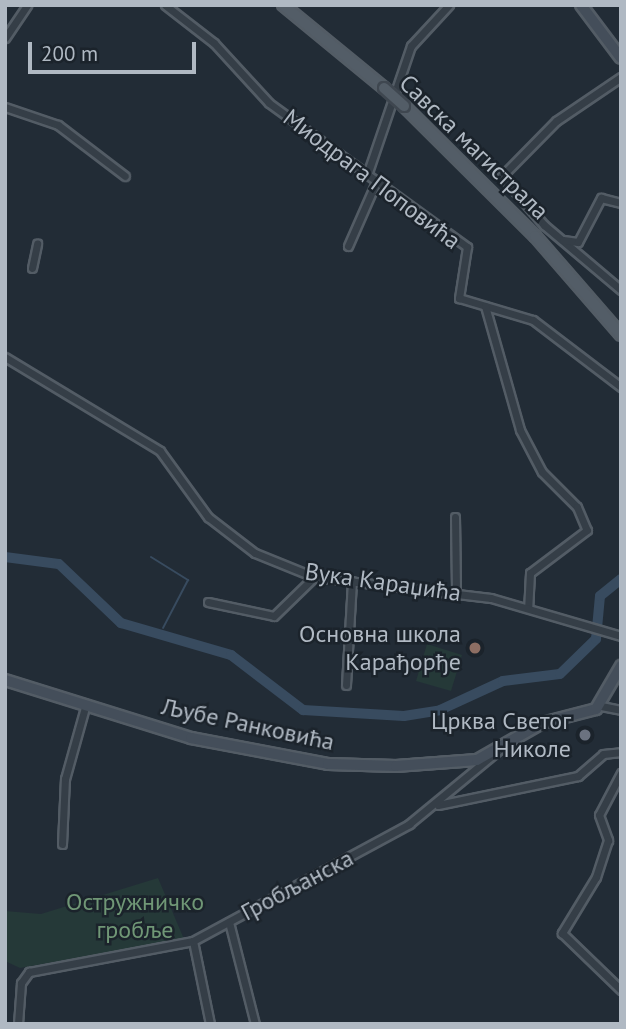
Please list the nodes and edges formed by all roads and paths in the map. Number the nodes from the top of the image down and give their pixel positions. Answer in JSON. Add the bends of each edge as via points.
{"nodes":[{"id":1,"x":27,"y":5,"type":"edge"},
{"id":2,"x":165,"y":5,"type":"edge"},
{"id":3,"x":283,"y":5,"type":"edge"},
{"id":4,"x":449,"y":5,"type":"edge"},
{"id":5,"x":581,"y":5,"type":"edge"},
{"id":6,"x":5,"y":38,"type":"edge"},
{"id":7,"x":621,"y":58,"type":"edge"},
{"id":8,"x":621,"y":77,"type":"edge"},
{"id":9,"x":400,"y":103,"type":"junction"},
{"id":10,"x":5,"y":107,"type":"edge"},
{"id":11,"x":368,"y":172,"type":"junction"},
{"id":12,"x":125,"y":176,"type":"dead end"},
{"id":13,"x":377,"y":180,"type":"junction"},
{"id":14,"x":621,"y":203,"type":"edge"},
{"id":15,"x":559,"y":238,"type":"junction"},
{"id":16,"x":37,"y":244,"type":"dead end"},
{"id":17,"x":348,"y":246,"type":"dead end"},
{"id":18,"x":32,"y":268,"type":"dead end"},
{"id":19,"x":621,"y":290,"type":"edge"},
{"id":20,"x":485,"y":306,"type":"junction"},
{"id":21,"x":621,"y":335,"type":"edge"},
{"id":22,"x":5,"y":357,"type":"edge"},
{"id":23,"x":621,"y":387,"type":"edge"},
{"id":24,"x":455,"y":517,"type":"dead end"},
{"id":25,"x":314,"y":577,"type":"junction"},
{"id":26,"x":352,"y":581,"type":"junction"},
{"id":27,"x":456,"y":592,"type":"junction"},
{"id":28,"x":208,"y":602,"type":"dead end"},
{"id":29,"x":528,"y":608,"type":"junction"},
{"id":30,"x":621,"y":636,"type":"edge"},
{"id":31,"x":620,"y":667,"type":"edge"},
{"id":32,"x":5,"y":680,"type":"edge"},
{"id":33,"x":345,"y":685,"type":"dead end"},
{"id":34,"x":86,"y":704,"type":"junction"},
{"id":35,"x":601,"y":706,"type":"junction"},
{"id":36,"x":621,"y":710,"type":"edge"},
{"id":37,"x":506,"y":744,"type":"junction"},
{"id":38,"x":621,"y":752,"type":"edge"},
{"id":39,"x":621,"y":773,"type":"edge"},
{"id":40,"x":438,"y":805,"type":"junction"},
{"id":41,"x":62,"y":844,"type":"dead end"},
{"id":42,"x":229,"y":922,"type":"junction"},
{"id":43,"x":193,"y":941,"type":"junction"},
{"id":44,"x":621,"y":990,"type":"edge"},
{"id":45,"x":18,"y":1024,"type":"edge"},
{"id":46,"x":210,"y":1024,"type":"edge"},
{"id":47,"x":255,"y":1024,"type":"edge"}],
"edges":[{"from":1,"to":6,"type":"street"},
{"from":2,"to":11,"type":"street","name":"Миодрага Поповића","via":[[214,43],[258,93]]},
{"from":3,"to":9,"type":"main road","name":"Савска магистрала","bridge":true},
{"from":4,"to":9,"type":"street","via":[[411,46]]},
{"from":5,"to":7,"type":"street"},
{"from":8,"to":15,"type":"street","via":[[556,121],[503,174]]},
{"from":9,"to":11,"type":"street"},
{"from":9,"to":21,"type":"main road","name":"Савска магистрала","via":[[535,236]]},
{"from":10,"to":12,"type":"street","via":[[58,125]]},
{"from":11,"to":13,"type":"street","name":"Миодрага Поповића"},
{"from":13,"to":17,"type":"street"},
{"from":13,"to":20,"type":"street","name":"Миодрага Поповића","via":[[467,247],[459,298]]},
{"from":14,"to":15,"type":"street","via":[[601,198],[578,242]]},
{"from":15,"to":19,"type":"street"},
{"from":16,"to":18,"type":"street"},
{"from":20,"to":23,"type":"street","name":"Миодрага Поповића","via":[[533,320]]},
{"from":20,"to":29,"type":"street","via":[[520,430],[542,472],[577,507],[587,530],[530,573]]},
{"from":22,"to":25,"type":"street","name":"Вука Караџића","via":[[160,451],[224,533]]},
{"from":24,"to":27,"type":"street"},
{"from":25,"to":26,"type":"street","name":"Вука Караџића"},
{"from":25,"to":28,"type":"street","via":[[274,616]]},
{"from":26,"to":27,"type":"street","name":"Вука Караџића"},
{"from":26,"to":33,"type":"street"},
{"from":27,"to":29,"type":"street","name":"Вука Караџића"},
{"from":29,"to":30,"type":"street","name":"Вука Караџића","via":[[588,621]]},
{"from":31,"to":35,"type":"street"},
{"from":32,"to":34,"type":"street","name":"Љубе Ранковића"},
{"from":34,"to":37,"type":"street","name":"Љубе Ранковића","via":[[191,738],[345,766],[461,763]]},
{"from":34,"to":41,"type":"street","via":[[65,779]]},
{"from":35,"to":36,"type":"street"},
{"from":35,"to":37,"type":"street","name":"Љубе Ранковића","via":[[542,723]]},
{"from":37,"to":40,"type":"street","name":"Гробљанска"},
{"from":38,"to":40,"type":"street","via":[[603,754],[578,776]]},
{"from":39,"to":44,"type":"street","via":[[599,816],[608,840],[596,877],[562,933]]},
{"from":40,"to":42,"type":"street","name":"Гробљанска"},
{"from":42,"to":43,"type":"street","name":"Гробљанска"},
{"from":42,"to":47,"type":"street"},
{"from":43,"to":45,"type":"street","name":"Гробљанска","via":[[29,972],[21,983]]},
{"from":43,"to":46,"type":"street"}]}
